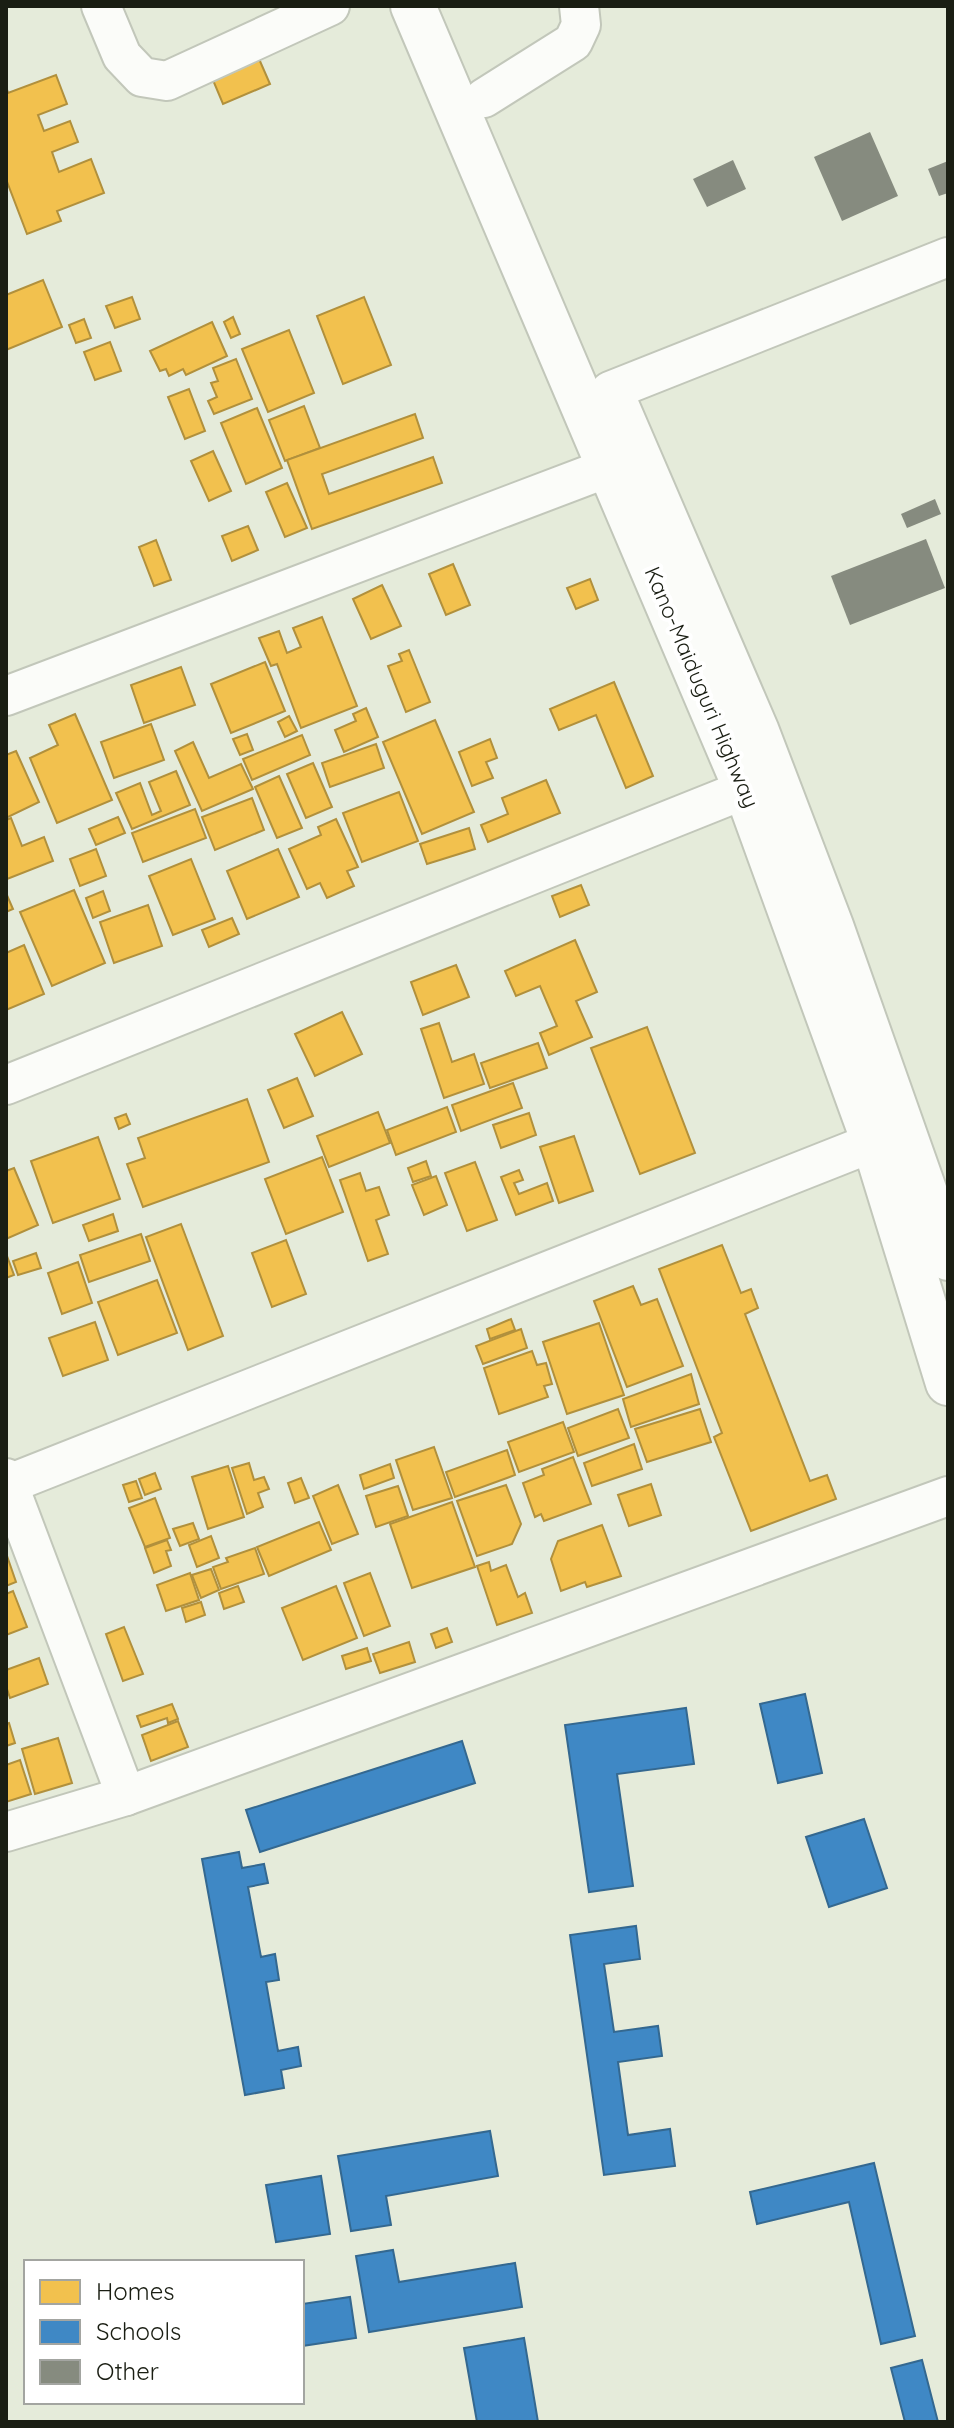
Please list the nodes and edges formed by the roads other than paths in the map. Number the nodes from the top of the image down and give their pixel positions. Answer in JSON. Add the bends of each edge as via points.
{"nodes":[{"id":1,"x":101,"y":6,"type":"edge"},
{"id":2,"x":330,"y":6,"type":"edge"},
{"id":3,"x":413,"y":6,"type":"edge"},
{"id":4,"x":445,"y":6,"type":"edge"},
{"id":5,"x":579,"y":6,"type":"edge"},
{"id":6,"x":484,"y":98,"type":"junction"},
{"id":7,"x":948,"y":257,"type":"edge"},
{"id":8,"x":610,"y":391,"type":"junction"},
{"id":9,"x":610,"y":467,"type":"junction"},
{"id":10,"x":6,"y":696,"type":"edge"},
{"id":11,"x":746,"y":789,"type":"junction"},
{"id":12,"x":6,"y":1085,"type":"edge"},
{"id":13,"x":874,"y":1142,"type":"junction"},
{"id":14,"x":948,"y":1258,"type":"edge"},
{"id":15,"x":948,"y":1383,"type":"edge"},
{"id":16,"x":7,"y":1482,"type":"edge"},
{"id":17,"x":948,"y":1496,"type":"edge"},
{"id":18,"x":126,"y":1796,"type":"junction"},
{"id":19,"x":6,"y":1832,"type":"edge"}],
"edges":[{"from":1,"to":2,"type":"street","via":[[122,56],[142,77],[167,81]]},
{"from":3,"to":9,"type":"highway","name":"Kano-Maiduguri Highway"},
{"from":4,"to":6,"type":"highway","name":"Kano-Maiduguri Highway"},
{"from":5,"to":6,"type":"street","via":[[581,25],[573,42]]},
{"from":6,"to":8,"type":"highway","name":"Kano-Maiduguri Highway"},
{"from":7,"to":8,"type":"street"},
{"from":8,"to":14,"type":"highway","name":"Kano-Maiduguri Highway","via":[[762,746]]},
{"from":9,"to":10,"type":"street"},
{"from":9,"to":11,"type":"highway","name":"Kano-Maiduguri Highway"},
{"from":11,"to":12,"type":"street"},
{"from":11,"to":13,"type":"highway","name":"Kano-Maiduguri Highway"},
{"from":13,"to":15,"type":"highway","name":"Kano-Maiduguri Highway"},
{"from":13,"to":16,"type":"street"},
{"from":16,"to":18,"type":"street"},
{"from":17,"to":18,"type":"street"},
{"from":18,"to":19,"type":"street"}]}
